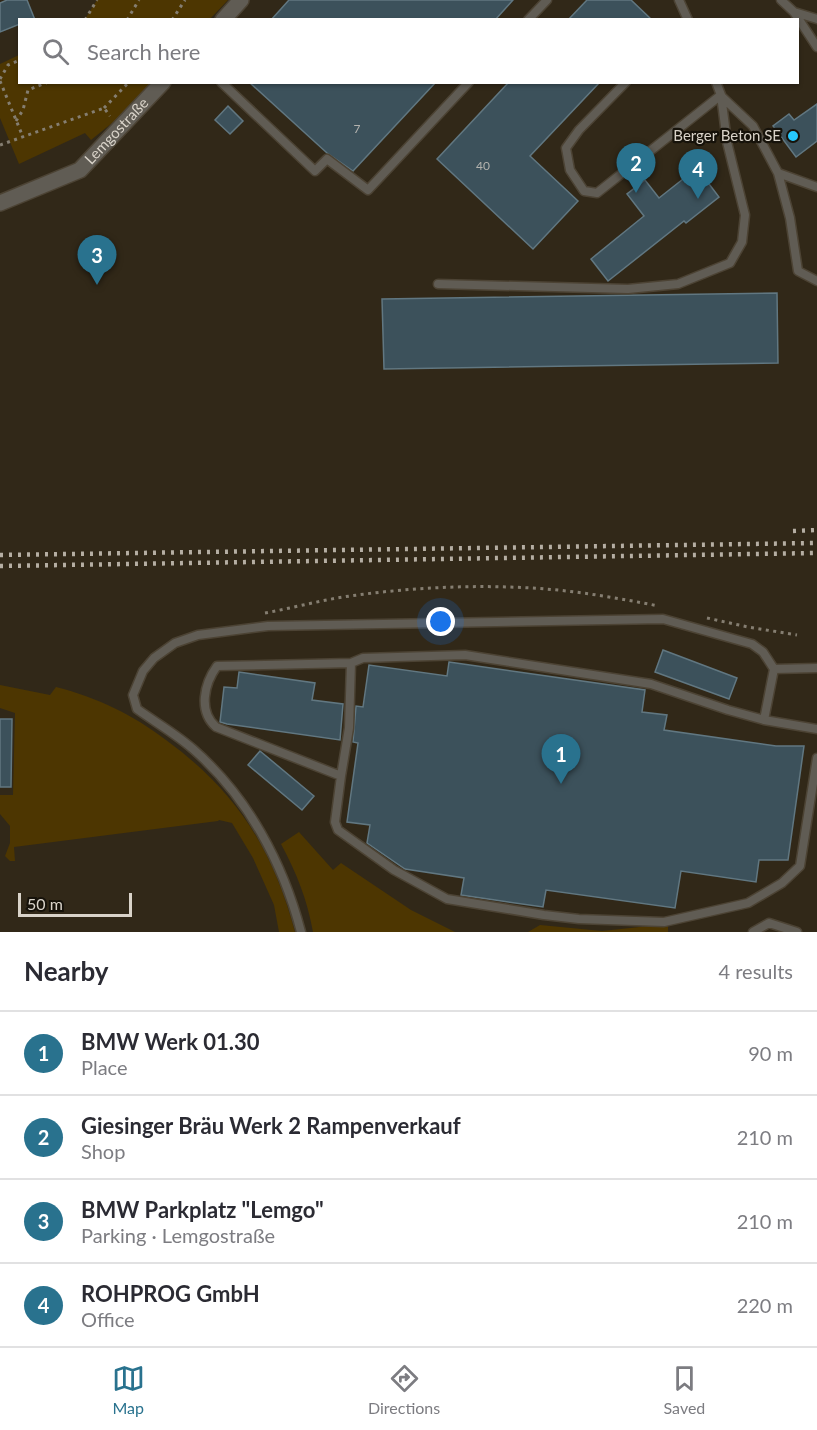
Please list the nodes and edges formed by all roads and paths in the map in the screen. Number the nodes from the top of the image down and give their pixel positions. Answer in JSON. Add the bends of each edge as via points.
{"nodes":[{"id":1,"x":97,"y":0,"type":"edge"},
{"id":2,"x":139,"y":0,"type":"edge"},
{"id":3,"x":185,"y":0,"type":"edge"},
{"id":4,"x":241,"y":0,"type":"edge"},
{"id":5,"x":547,"y":0,"type":"edge"},
{"id":6,"x":679,"y":0,"type":"edge"},
{"id":7,"x":781,"y":0,"type":"edge"},
{"id":8,"x":794,"y":12,"type":"junction"},
{"id":9,"x":86,"y":18,"type":"edge"},
{"id":10,"x":128,"y":18,"type":"edge"},
{"id":11,"x":173,"y":18,"type":"edge"},
{"id":12,"x":225,"y":18,"type":"edge"},
{"id":13,"x":530,"y":18,"type":"edge"},
{"id":14,"x":686,"y":18,"type":"edge"},
{"id":15,"x":799,"y":18,"type":"edge"},
{"id":16,"x":799,"y":19,"type":"edge"},
{"id":17,"x":817,"y":19,"type":"edge"},
{"id":18,"x":813,"y":37,"type":"edge"},
{"id":19,"x":817,"y":47,"type":"edge"},
{"id":20,"x":18,"y":61,"type":"edge"},
{"id":21,"x":0,"y":80,"type":"edge"},
{"id":22,"x":43,"y":84,"type":"edge"},
{"id":23,"x":127,"y":84,"type":"edge"},
{"id":24,"x":162,"y":84,"type":"edge"},
{"id":25,"x":223,"y":84,"type":"edge"},
{"id":26,"x":467,"y":84,"type":"edge"},
{"id":27,"x":624,"y":84,"type":"edge"},
{"id":28,"x":717,"y":84,"type":"edge"},
{"id":29,"x":721,"y":95,"type":"junction"},
{"id":30,"x":104,"y":108,"type":"junction"},
{"id":31,"x":16,"y":121,"type":"junction"},
{"id":32,"x":122,"y":127,"type":"junction"},
{"id":33,"x":23,"y":137,"type":"junction"},
{"id":34,"x":0,"y":145,"type":"edge"},
{"id":35,"x":778,"y":172,"type":"junction"},
{"id":36,"x":817,"y":187,"type":"edge"},
{"id":37,"x":0,"y":203,"type":"edge"},
{"id":38,"x":817,"y":281,"type":"edge"},
{"id":39,"x":438,"y":284,"type":"dead end"},
{"id":40,"x":662,"y":607,"type":"dead end"},
{"id":41,"x":258,"y":615,"type":"dead end"},
{"id":42,"x":705,"y":617,"type":"dead end"},
{"id":43,"x":797,"y":635,"type":"dead end"},
{"id":44,"x":351,"y":663,"type":"junction"},
{"id":45,"x":817,"y":668,"type":"edge"},
{"id":46,"x":774,"y":669,"type":"junction"},
{"id":47,"x":764,"y":720,"type":"junction"},
{"id":48,"x":817,"y":729,"type":"edge"},
{"id":49,"x":817,"y":758,"type":"edge"},
{"id":50,"x":341,"y":776,"type":"junction"},
{"id":51,"x":301,"y":932,"type":"edge"},
{"id":52,"x":753,"y":932,"type":"edge"},
{"id":53,"x":797,"y":932,"type":"edge"}],
"edges":[{"from":1,"to":9,"type":"path"},
{"from":2,"to":10,"type":"path"},
{"from":3,"to":11,"type":"path"},
{"from":4,"to":12,"type":"street"},
{"from":5,"to":13,"type":"lane"},
{"from":6,"to":14,"type":"lane"},
{"from":7,"to":8,"type":"lane"},
{"from":8,"to":15,"type":"lane"},
{"from":8,"to":17,"type":"lane"},
{"from":16,"to":18,"type":"lane"},
{"from":18,"to":19,"type":"lane"},
{"from":20,"to":21,"type":"path","via":[[8,65]]},
{"from":21,"to":31,"type":"path"},
{"from":22,"to":31,"type":"path","via":[[28,90]]},
{"from":23,"to":30,"type":"path"},
{"from":24,"to":32,"type":"street","name":"Lemgostraße"},
{"from":25,"to":26,"type":"lane","via":[[315,171],[327,159],[368,190]]},
{"from":27,"to":29,"type":"lane","via":[[566,148],[570,170],[584,191],[597,193]]},
{"from":28,"to":29,"type":"lane"},
{"from":29,"to":35,"type":"lane","via":[[753,126]]},
{"from":29,"to":39,"type":"lane","via":[[727,142],[745,215],[742,242],[730,263],[678,284],[628,289]]},
{"from":30,"to":32,"type":"path"},
{"from":30,"to":33,"type":"path"},
{"from":31,"to":33,"type":"path"},
{"from":32,"to":37,"type":"street","name":"Lemgostraße","via":[[80,170]]},
{"from":33,"to":34,"type":"path"},
{"from":35,"to":36,"type":"lane"},
{"from":35,"to":38,"type":"lane","via":[[798,272]]},
{"from":40,"to":41,"type":"path","via":[[548,589],[463,587],[353,596]]},
{"from":42,"to":43,"type":"path"},
{"from":44,"to":47,"type":"lane","via":[[363,658],[465,655],[651,684]]},
{"from":44,"to":50,"type":"lane","via":[[349,728]]},
{"from":44,"to":50,"type":"lane","via":[[217,666],[206,692],[205,711],[216,727]]},
{"from":45,"to":46,"type":"lane"},
{"from":46,"to":47,"type":"lane"},
{"from":46,"to":51,"type":"lane","via":[[752,644],[663,619],[268,627],[176,643],[142,671],[133,701],[137,709],[193,749],[253,819],[279,866]]},
{"from":47,"to":48,"type":"lane"},
{"from":49,"to":50,"type":"lane","via":[[800,866],[782,883],[748,903],[664,922],[579,919],[447,899],[394,870],[338,830],[335,822]]},
{"from":52,"to":53,"type":"lane","via":[[769,923]]}]}
